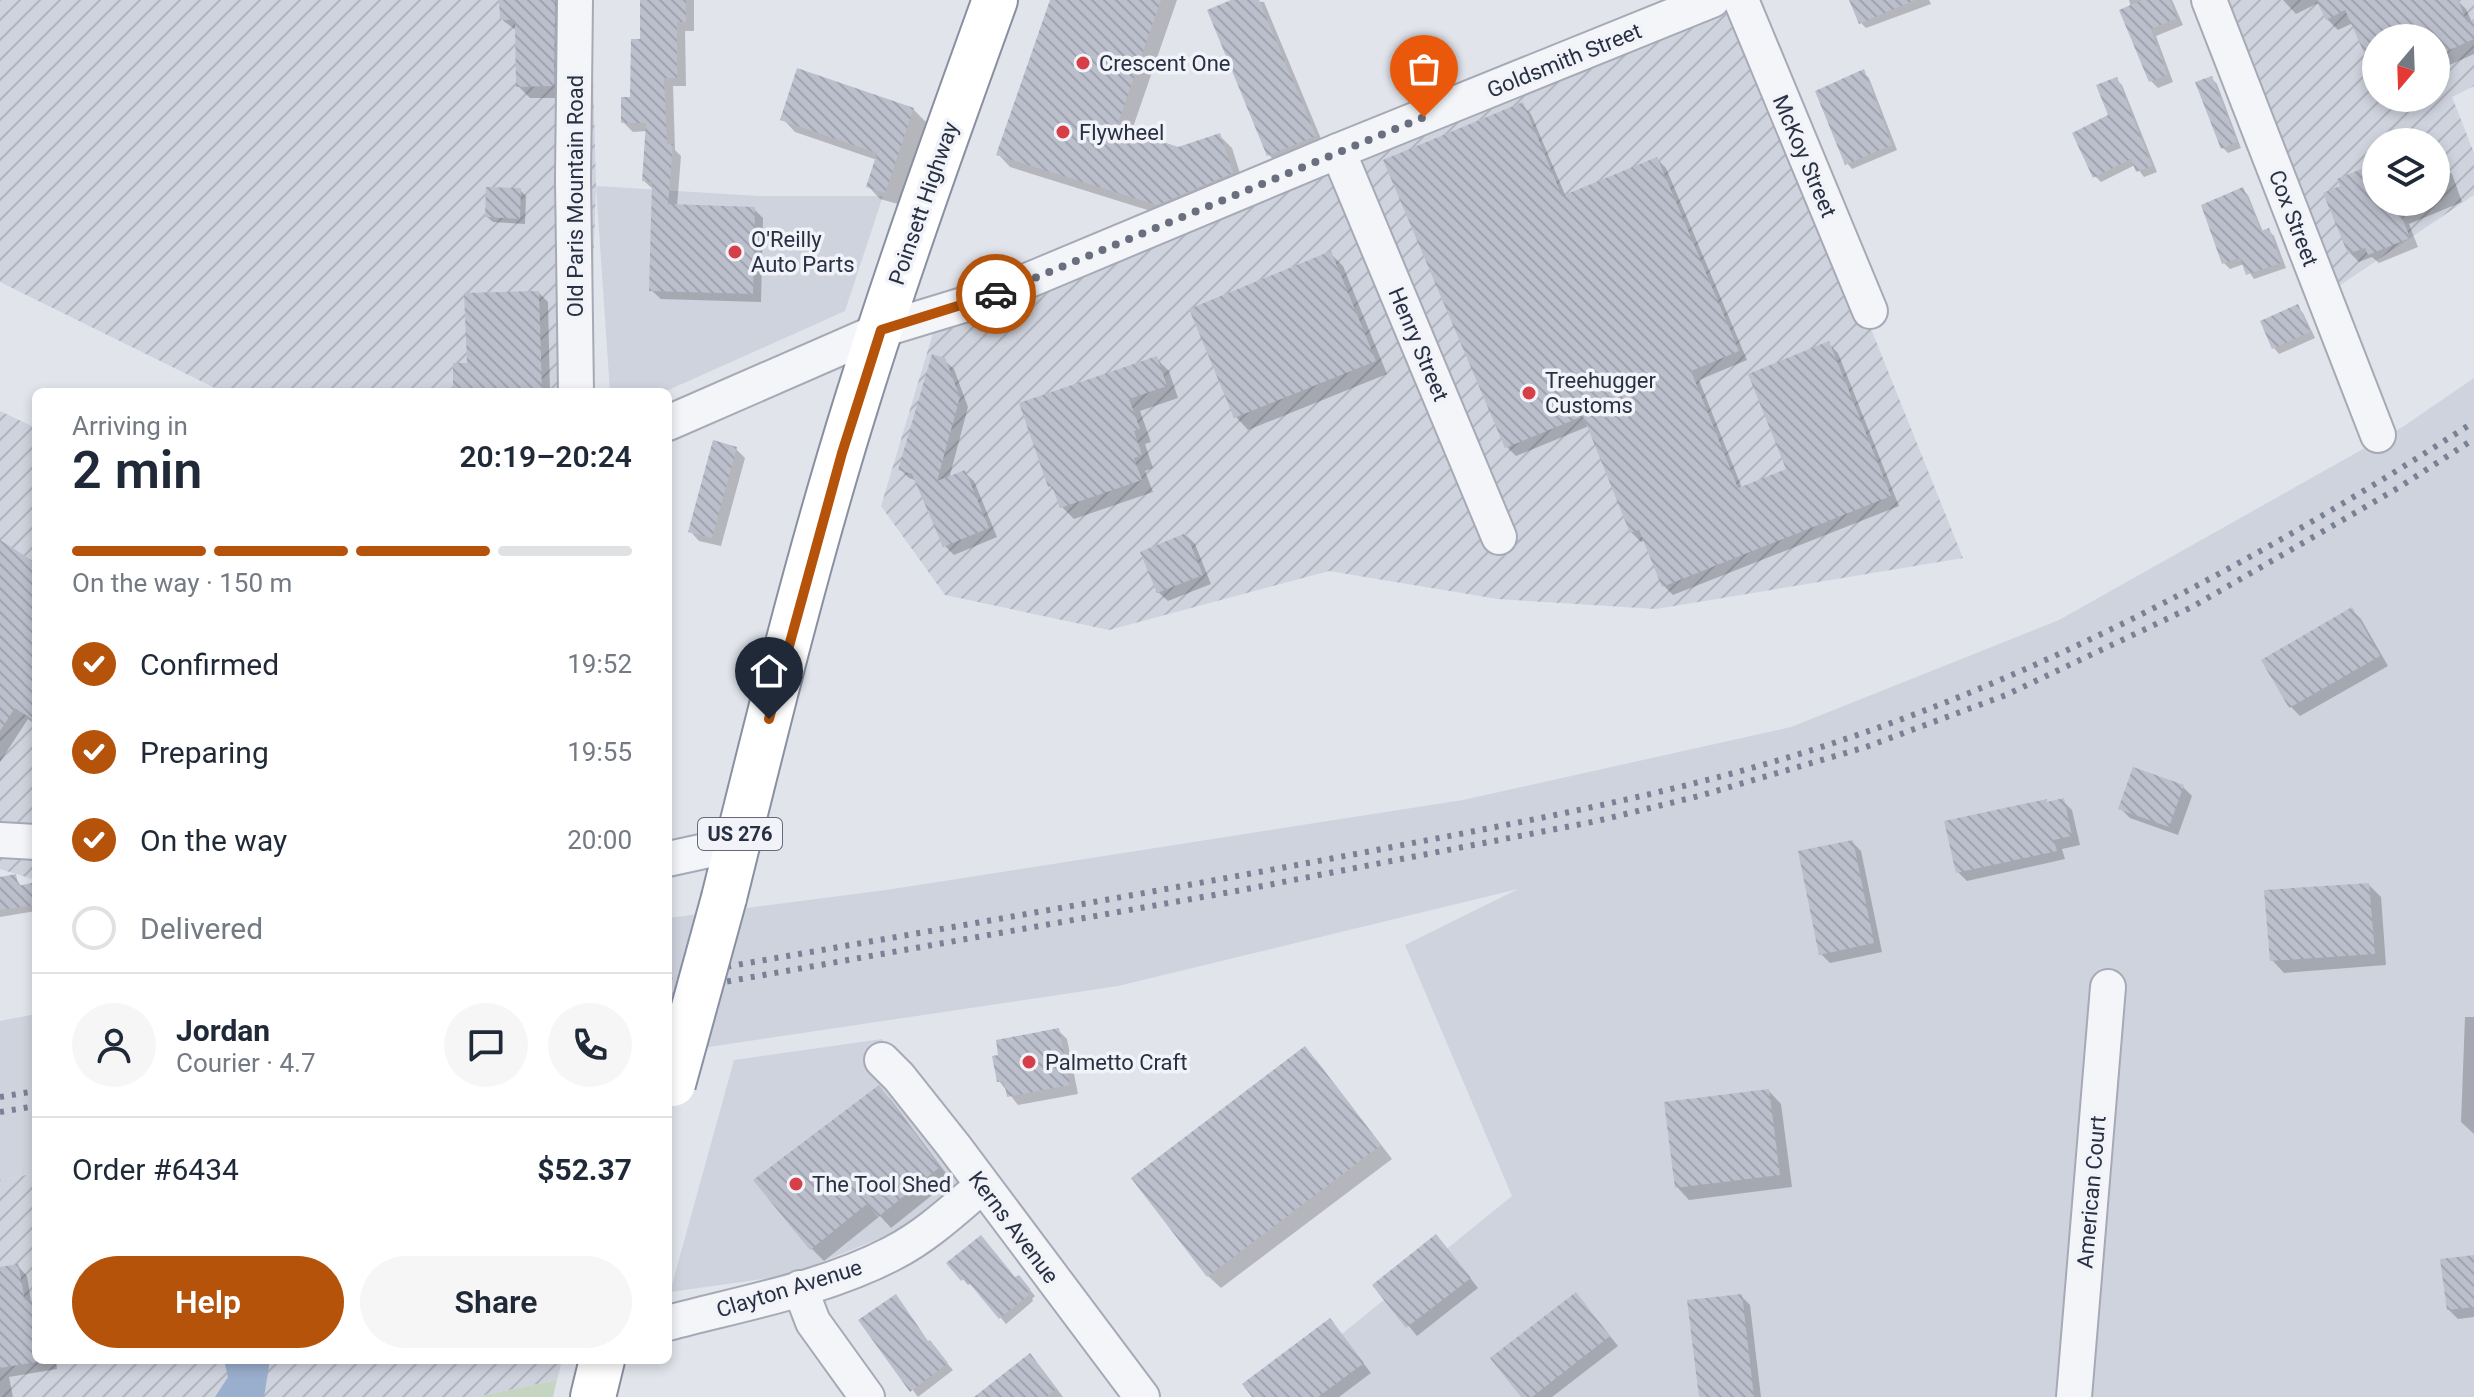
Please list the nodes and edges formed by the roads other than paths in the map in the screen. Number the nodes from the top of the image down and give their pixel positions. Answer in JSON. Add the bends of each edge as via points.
{"nodes":[{"id":1,"x":575,"y":0,"type":"edge"},
{"id":2,"x":995,"y":0,"type":"edge"},
{"id":3,"x":1712,"y":0,"type":"edge"},
{"id":4,"x":1741,"y":0,"type":"edge"},
{"id":5,"x":2209,"y":0,"type":"edge"},
{"id":6,"x":1338,"y":151,"type":"junction"},
{"id":7,"x":1870,"y":311,"type":"dead end"},
{"id":8,"x":881,"y":330,"type":"junction"},
{"id":9,"x":576,"y":388,"type":"edge"},
{"id":10,"x":672,"y":421,"type":"edge"},
{"id":11,"x":2378,"y":435,"type":"dead end"},
{"id":12,"x":1499,"y":537,"type":"dead end"},
{"id":13,"x":0,"y":840,"type":"edge"},
{"id":14,"x":32,"y":842,"type":"edge"},
{"id":15,"x":737,"y":844,"type":"junction"},
{"id":16,"x":672,"y":858,"type":"edge"},
{"id":17,"x":2108,"y":987,"type":"dead end"},
{"id":18,"x":882,"y":1060,"type":"dead end"},
{"id":19,"x":672,"y":1086,"type":"edge"},
{"id":20,"x":982,"y":1186,"type":"junction"},
{"id":21,"x":800,"y":1288,"type":"junction"},
{"id":22,"x":672,"y":1322,"type":"edge"},
{"id":23,"x":601,"y":1364,"type":"edge"},
{"id":24,"x":593,"y":1397,"type":"edge"},
{"id":25,"x":867,"y":1397,"type":"edge"},
{"id":26,"x":1142,"y":1397,"type":"edge"},
{"id":27,"x":2074,"y":1397,"type":"edge"}],
"edges":[{"from":1,"to":9,"type":"street","name":"Old Paris Mountain Road"},
{"from":2,"to":8,"type":"highway","name":"Poinsett Highway","number":"US 276"},
{"from":3,"to":6,"type":"street","name":"Goldsmith Street"},
{"from":4,"to":7,"type":"street","name":"McKoy Street"},
{"from":5,"to":11,"type":"street","name":"Cox Street"},
{"from":6,"to":8,"type":"street","name":"Goldsmith Street","via":[[986,298]]},
{"from":6,"to":12,"type":"street","name":"Henry Street"},
{"from":8,"to":10,"type":"street"},
{"from":8,"to":15,"type":"highway","name":"Poinsett Highway","number":"US 276","via":[[849,429]]},
{"from":13,"to":14,"type":"street"},
{"from":15,"to":16,"type":"street"},
{"from":15,"to":19,"type":"highway","name":"Poinsett Highway","number":"US 276","bridge":true},
{"from":17,"to":27,"type":"street","name":"American Court"},
{"from":18,"to":20,"type":"street","name":"Kerns Avenue"},
{"from":20,"to":21,"type":"street","name":"Clayton Avenue","via":[[939,1224],[895,1252]]},
{"from":20,"to":26,"type":"street","name":"Kerns Avenue"},
{"from":21,"to":22,"type":"street","name":"Clayton Avenue"},
{"from":21,"to":25,"type":"street","via":[[813,1322]]},
{"from":23,"to":24,"type":"highway"}]}
